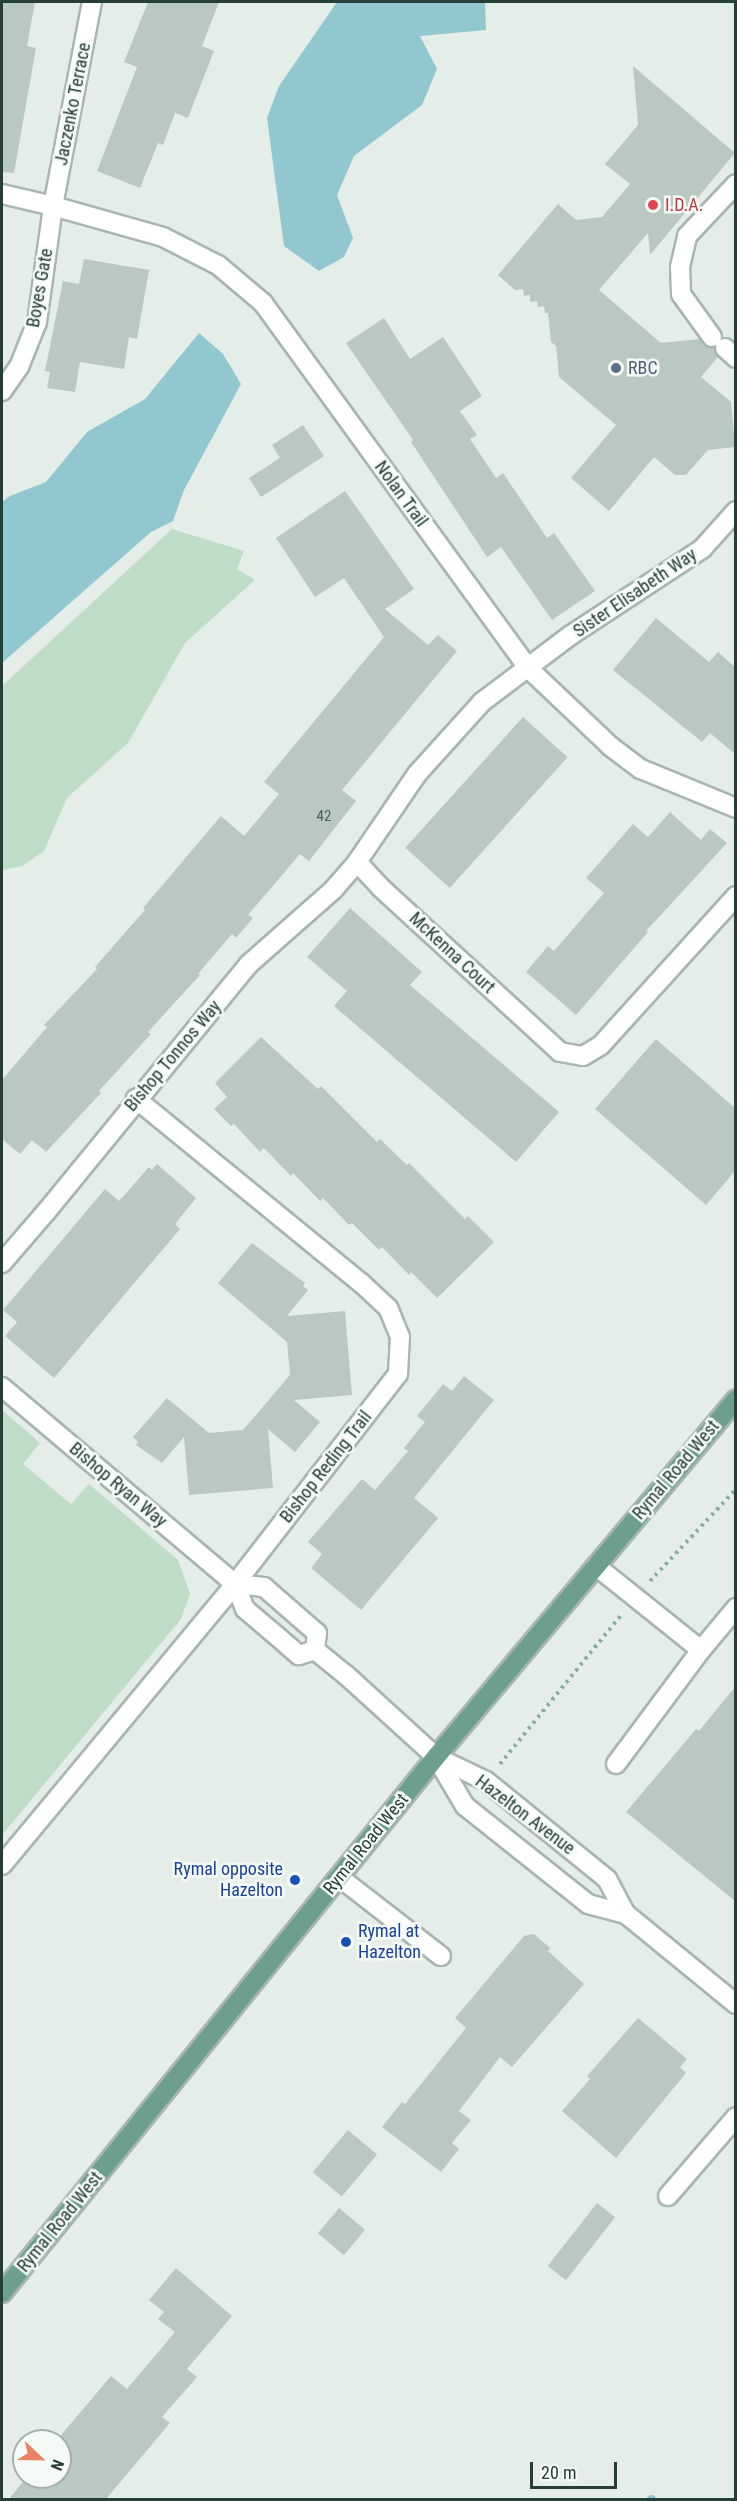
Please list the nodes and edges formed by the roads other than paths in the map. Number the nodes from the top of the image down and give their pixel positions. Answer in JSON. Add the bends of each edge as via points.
{"nodes":[{"id":1,"x":92,"y":2,"type":"edge"},
{"id":2,"x":735,"y":184,"type":"edge"},
{"id":3,"x":2,"y":194,"type":"edge"},
{"id":4,"x":53,"y":206,"type":"junction"},
{"id":5,"x":724,"y":348,"type":"edge"},
{"id":6,"x":2,"y":391,"type":"edge"},
{"id":7,"x":735,"y":511,"type":"edge"},
{"id":8,"x":529,"y":669,"type":"junction"},
{"id":9,"x":735,"y":808,"type":"edge"},
{"id":10,"x":357,"y":861,"type":"junction"},
{"id":11,"x":735,"y":896,"type":"edge"},
{"id":12,"x":136,"y":1099,"type":"junction"},
{"id":13,"x":2,"y":1263,"type":"edge"},
{"id":14,"x":2,"y":1387,"type":"edge"},
{"id":15,"x":735,"y":1399,"type":"edge"},
{"id":16,"x":596,"y":1566,"type":"junction"},
{"id":17,"x":235,"y":1584,"type":"junction"},
{"id":18,"x":735,"y":1608,"type":"edge"},
{"id":19,"x":315,"y":1650,"type":"junction"},
{"id":20,"x":701,"y":1650,"type":"junction"},
{"id":21,"x":436,"y":1757,"type":"junction"},
{"id":22,"x":616,"y":1764,"type":"dead end"},
{"id":23,"x":2,"y":1865,"type":"edge"},
{"id":24,"x":339,"y":1877,"type":"junction"},
{"id":25,"x":626,"y":1914,"type":"junction"},
{"id":26,"x":441,"y":1956,"type":"dead end"},
{"id":27,"x":735,"y":2004,"type":"edge"},
{"id":28,"x":735,"y":2117,"type":"edge"},
{"id":29,"x":668,"y":2196,"type":"dead end"},
{"id":30,"x":2,"y":2294,"type":"edge"}],
"edges":[{"from":1,"to":4,"type":"street","name":"Jaczenko Terrace"},
{"from":2,"to":5,"type":"street","via":[[687,236],[680,267],[681,294]]},
{"from":3,"to":4,"type":"street","name":"Nolan Trail"},
{"from":4,"to":6,"type":"street","name":"Boyes Gate","via":[[38,322],[19,367]]},
{"from":4,"to":8,"type":"street","name":"Nolan Trail","via":[[162,237],[218,265],[263,303]]},
{"from":7,"to":8,"type":"street","name":"Sister Elisabeth Way","via":[[702,549],[571,635]]},
{"from":8,"to":9,"type":"street","name":"Nolan Trail","via":[[610,746],[641,769]]},
{"from":8,"to":10,"type":"street","via":[[482,702],[417,774]]},
{"from":10,"to":11,"type":"street","name":"McKenna Court","via":[[560,1052],[583,1056],[601,1045]]},
{"from":10,"to":12,"type":"street","name":"Bishop Tonnos Way","via":[[333,890],[249,964]]},
{"from":12,"to":13,"type":"street","name":"Bishop Tonnos Way"},
{"from":12,"to":17,"type":"street","name":"Bishop Reding Trail","via":[[361,1283],[388,1308],[400,1337],[398,1374]]},
{"from":14,"to":17,"type":"street","name":"Bishop Ryan Way"},
{"from":15,"to":16,"type":"main road","name":"Rymal Road West"},
{"from":16,"to":20,"type":"street"},
{"from":16,"to":21,"type":"main road","name":"Rymal Road West"},
{"from":17,"to":19,"type":"street","name":"Bishop Ryan Way","via":[[245,1609],[299,1655]]},
{"from":17,"to":19,"type":"street","via":[[264,1587],[317,1633]]},
{"from":17,"to":23,"type":"street","name":"Bishop Reding Trail"},
{"from":18,"to":20,"type":"street"},
{"from":19,"to":21,"type":"street"},
{"from":20,"to":22,"type":"street"},
{"from":21,"to":24,"type":"main road","name":"Rymal Road West"},
{"from":21,"to":25,"type":"street","name":"Hazelton Avenue","via":[[486,1781],[606,1879]]},
{"from":21,"to":25,"type":"street","name":"Hazelton Avenue","via":[[465,1806],[588,1905]]},
{"from":24,"to":26,"type":"street"},
{"from":24,"to":30,"type":"main road","name":"Rymal Road West"},
{"from":25,"to":27,"type":"street","name":"Hazelton Avenue"},
{"from":28,"to":29,"type":"street"}]}
